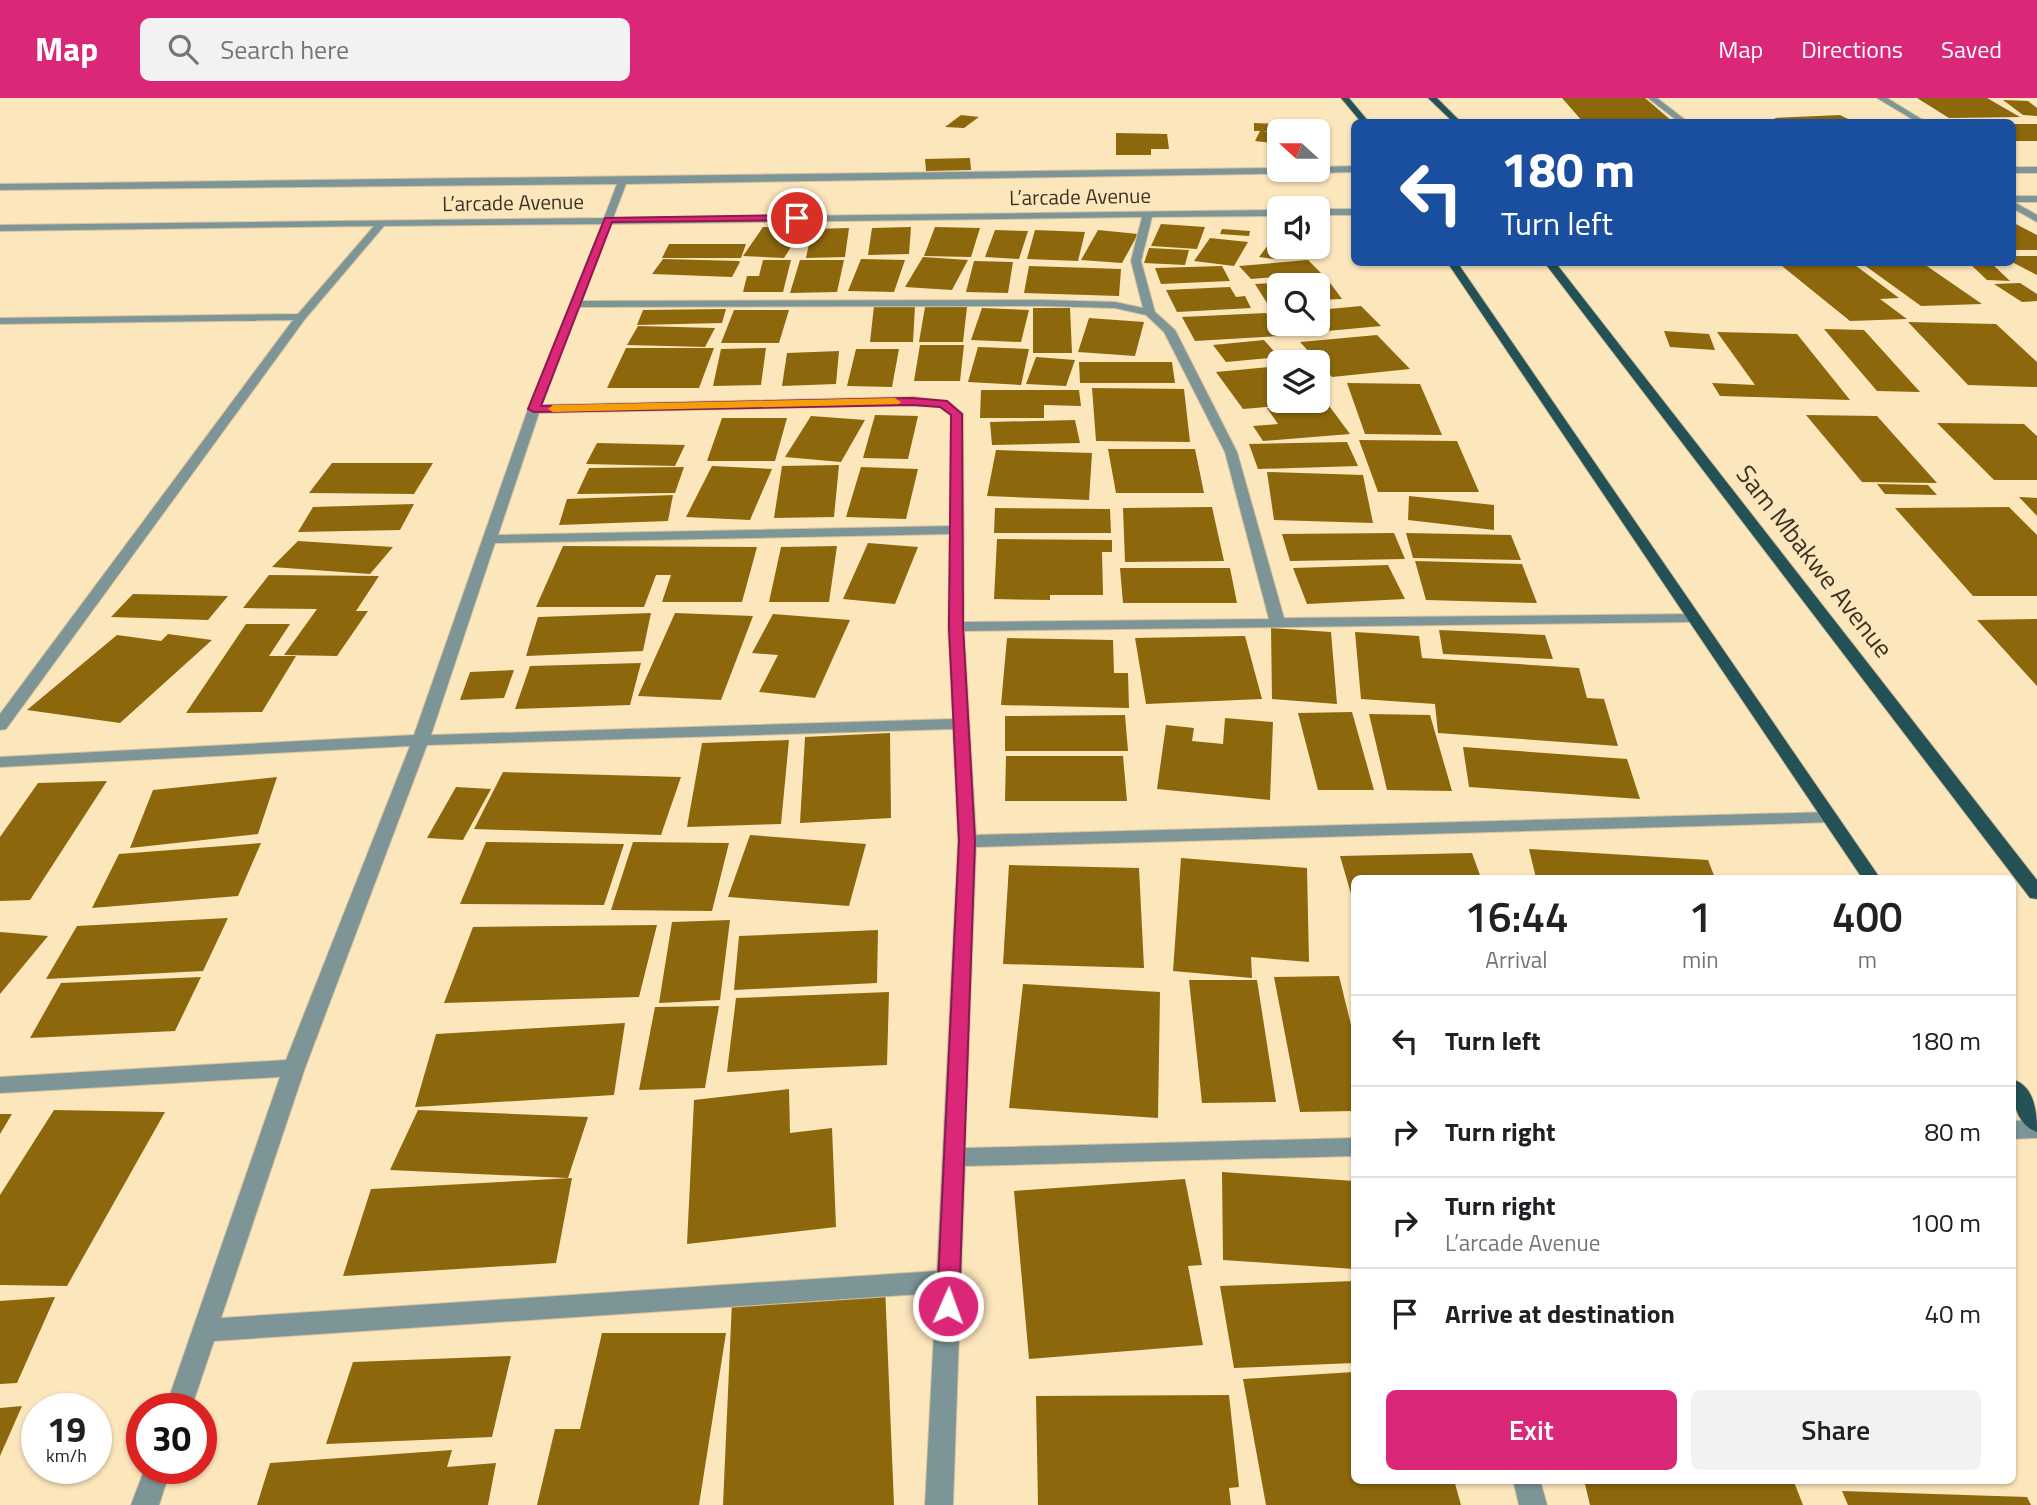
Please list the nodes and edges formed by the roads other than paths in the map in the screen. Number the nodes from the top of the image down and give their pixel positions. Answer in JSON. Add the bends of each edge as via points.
{"nodes":[{"id":1,"x":1345,"y":98,"type":"edge"},
{"id":2,"x":1432,"y":98,"type":"edge"},
{"id":3,"x":1652,"y":98,"type":"edge"},
{"id":4,"x":1881,"y":98,"type":"edge"},
{"id":5,"x":1362,"y":119,"type":"edge"},
{"id":6,"x":1454,"y":119,"type":"edge"},
{"id":7,"x":1680,"y":119,"type":"edge"},
{"id":8,"x":1917,"y":119,"type":"edge"},
{"id":9,"x":1351,"y":169,"type":"edge"},
{"id":10,"x":1330,"y":170,"type":"edge"},
{"id":11,"x":2016,"y":170,"type":"edge"},
{"id":12,"x":2037,"y":170,"type":"edge"},
{"id":13,"x":1267,"y":171,"type":"edge"},
{"id":14,"x":623,"y":181,"type":"junction"},
{"id":15,"x":0,"y":187,"type":"edge"},
{"id":16,"x":2037,"y":198,"type":"edge"},
{"id":17,"x":2016,"y":201,"type":"edge"},
{"id":18,"x":2016,"y":204,"type":"edge"},
{"id":19,"x":1330,"y":212,"type":"edge"},
{"id":20,"x":1351,"y":212,"type":"edge"},
{"id":21,"x":1267,"y":213,"type":"edge"},
{"id":22,"x":1148,"y":214,"type":"junction"},
{"id":23,"x":2037,"y":219,"type":"edge"},
{"id":24,"x":608,"y":220,"type":"junction"},
{"id":25,"x":382,"y":223,"type":"junction"},
{"id":26,"x":0,"y":228,"type":"edge"},
{"id":27,"x":1455,"y":266,"type":"edge"},
{"id":28,"x":1552,"y":266,"type":"edge"},
{"id":29,"x":577,"y":304,"type":"junction"},
{"id":30,"x":1150,"y":313,"type":"junction"},
{"id":31,"x":301,"y":317,"type":"junction"},
{"id":32,"x":0,"y":321,"type":"edge"},
{"id":33,"x":534,"y":409,"type":"junction"},
{"id":34,"x":957,"y":530,"type":"junction"},
{"id":35,"x":489,"y":539,"type":"junction"},
{"id":36,"x":1694,"y":618,"type":"junction"},
{"id":37,"x":1278,"y":623,"type":"junction"},
{"id":38,"x":956,"y":627,"type":"junction"},
{"id":39,"x":0,"y":724,"type":"edge"},
{"id":40,"x":961,"y":724,"type":"junction"},
{"id":41,"x":421,"y":740,"type":"junction"},
{"id":42,"x":0,"y":762,"type":"edge"},
{"id":43,"x":1830,"y":818,"type":"junction"},
{"id":44,"x":967,"y":841,"type":"junction"},
{"id":45,"x":1869,"y":875,"type":"edge"},
{"id":46,"x":2037,"y":893,"type":"edge"},
{"id":47,"x":294,"y":1068,"type":"junction"},
{"id":48,"x":0,"y":1086,"type":"edge"},
{"id":49,"x":2016,"y":1093,"type":"edge"},
{"id":50,"x":2037,"y":1124,"type":"edge"},
{"id":51,"x":2037,"y":1129,"type":"edge"},
{"id":52,"x":2016,"y":1130,"type":"edge"},
{"id":53,"x":1351,"y":1147,"type":"edge"},
{"id":54,"x":954,"y":1157,"type":"junction"},
{"id":55,"x":949,"y":1281,"type":"junction"},
{"id":56,"x":205,"y":1331,"type":"junction"},
{"id":57,"x":184,"y":1393,"type":"edge"},
{"id":58,"x":152,"y":1484,"type":"edge"},
{"id":59,"x":1527,"y":1484,"type":"edge"},
{"id":60,"x":145,"y":1505,"type":"edge"},
{"id":61,"x":939,"y":1505,"type":"edge"},
{"id":62,"x":1533,"y":1505,"type":"edge"}],
"edges":[{"from":1,"to":5,"type":"main road"},
{"from":2,"to":6,"type":"main road"},
{"from":3,"to":7,"type":"street"},
{"from":4,"to":8,"type":"street"},
{"from":9,"to":10,"type":"street"},
{"from":11,"to":12,"type":"street"},
{"from":13,"to":14,"type":"street"},
{"from":14,"to":15,"type":"street"},
{"from":14,"to":24,"type":"street"},
{"from":16,"to":17,"type":"street"},
{"from":18,"to":23,"type":"street"},
{"from":19,"to":20,"type":"street"},
{"from":21,"to":22,"type":"street","name":"L’arcade Avenue"},
{"from":22,"to":24,"type":"street","name":"L’arcade Avenue"},
{"from":22,"to":30,"type":"street","via":[[1136,261]]},
{"from":24,"to":25,"type":"street","name":"L’arcade Avenue"},
{"from":24,"to":29,"type":"street"},
{"from":25,"to":26,"type":"street","name":"L’arcade Avenue"},
{"from":25,"to":31,"type":"street"},
{"from":27,"to":36,"type":"main road"},
{"from":28,"to":46,"type":"main road","name":"Sam Mbakwe Avenue"},
{"from":29,"to":30,"type":"street","via":[[1041,303],[1115,305]]},
{"from":29,"to":33,"type":"street"},
{"from":30,"to":37,"type":"street","via":[[1170,330],[1231,452]]},
{"from":31,"to":32,"type":"street"},
{"from":31,"to":39,"type":"street"},
{"from":33,"to":34,"type":"street","via":[[898,401],[943,404],[957,414]]},
{"from":33,"to":35,"type":"street"},
{"from":34,"to":35,"type":"street"},
{"from":34,"to":38,"type":"street"},
{"from":35,"to":41,"type":"street"},
{"from":36,"to":37,"type":"street"},
{"from":36,"to":43,"type":"main road"},
{"from":37,"to":38,"type":"street"},
{"from":38,"to":40,"type":"street"},
{"from":40,"to":41,"type":"street"},
{"from":40,"to":44,"type":"street"},
{"from":41,"to":42,"type":"street"},
{"from":41,"to":47,"type":"street"},
{"from":43,"to":44,"type":"street"},
{"from":43,"to":45,"type":"main road"},
{"from":44,"to":54,"type":"street"},
{"from":47,"to":48,"type":"street"},
{"from":47,"to":56,"type":"street"},
{"from":49,"to":50,"type":"main road"},
{"from":51,"to":52,"type":"street"},
{"from":53,"to":54,"type":"street"},
{"from":54,"to":55,"type":"street"},
{"from":55,"to":56,"type":"street"},
{"from":55,"to":61,"type":"street"},
{"from":56,"to":57,"type":"street"},
{"from":58,"to":60,"type":"street"},
{"from":59,"to":62,"type":"street"}]}
